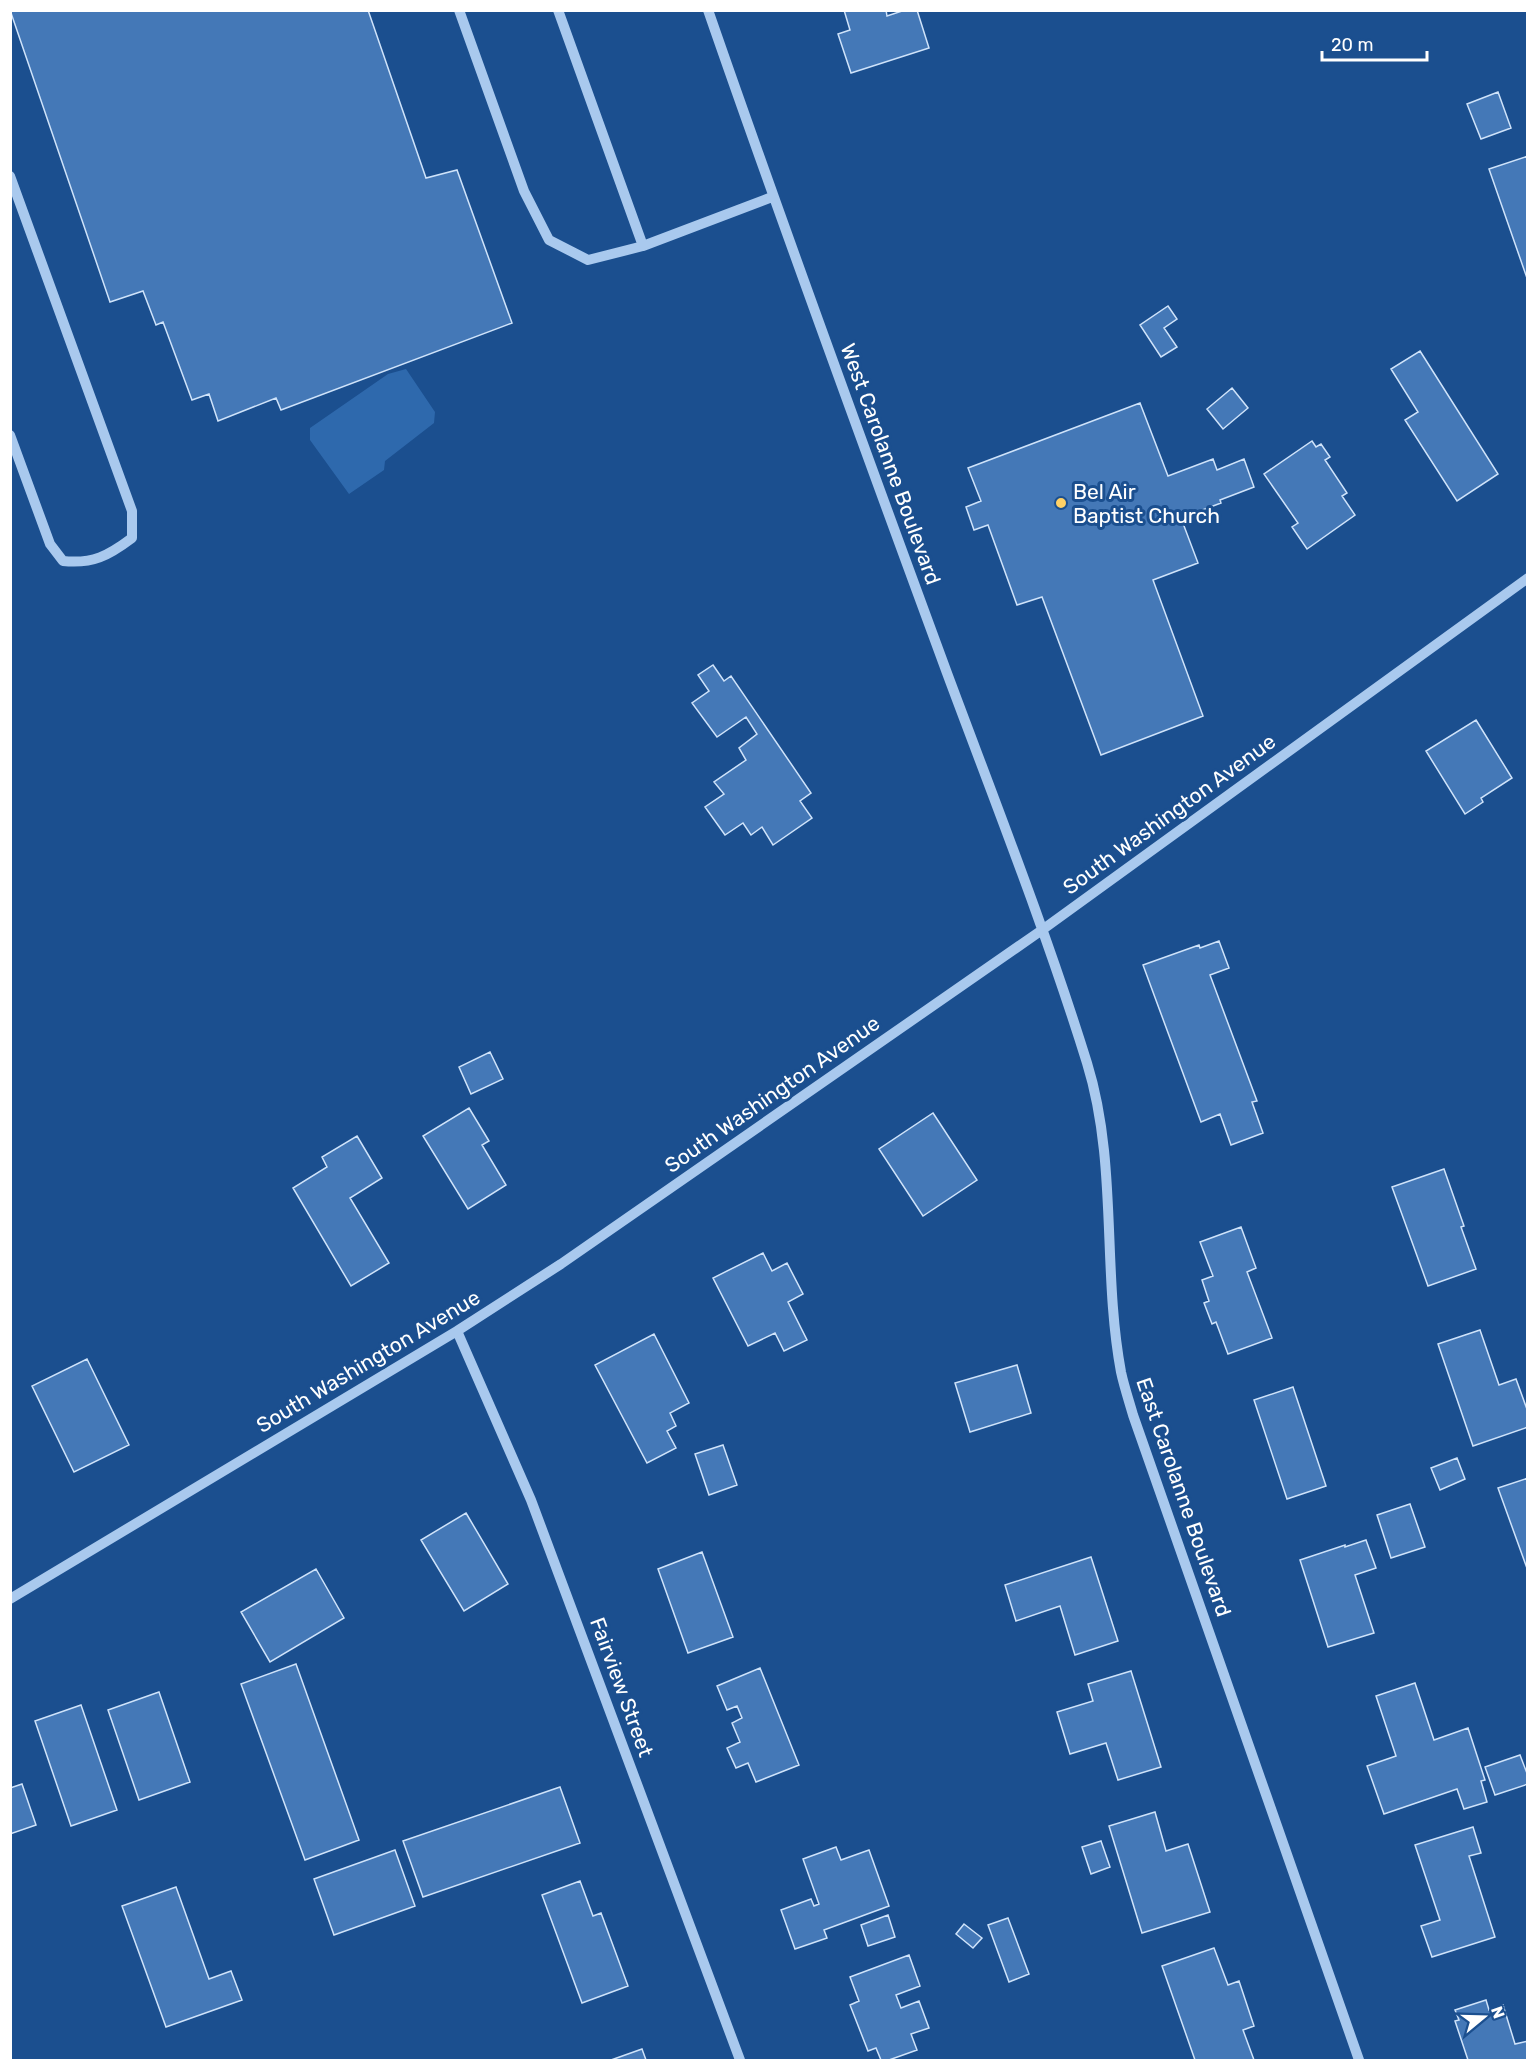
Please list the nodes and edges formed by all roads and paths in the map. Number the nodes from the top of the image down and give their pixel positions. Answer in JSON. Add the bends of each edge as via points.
{"nodes":[{"id":1,"x":459,"y":10,"type":"edge"},
{"id":2,"x":558,"y":10,"type":"edge"},
{"id":3,"x":708,"y":10,"type":"edge"},
{"id":4,"x":10,"y":176,"type":"edge"},
{"id":5,"x":772,"y":196,"type":"junction"},
{"id":6,"x":643,"y":246,"type":"junction"},
{"id":7,"x":10,"y":435,"type":"edge"},
{"id":8,"x":1527,"y":578,"type":"edge"},
{"id":9,"x":1042,"y":930,"type":"junction"},
{"id":10,"x":457,"y":1331,"type":"junction"},
{"id":11,"x":10,"y":1599,"type":"edge"},
{"id":12,"x":740,"y":2061,"type":"edge"},
{"id":13,"x":1359,"y":2061,"type":"edge"}],
"edges":[{"from":1,"to":6,"type":"street","via":[[524,192],[549,240],[588,260]]},
{"from":2,"to":6,"type":"street"},
{"from":3,"to":5,"type":"street","name":"West Carolanne Boulevard"},
{"from":4,"to":7,"type":"street","via":[[132,511],[132,538],[110,555],[81,563],[63,561],[50,544]]},
{"from":5,"to":6,"type":"street"},
{"from":5,"to":9,"type":"street","name":"West Carolanne Boulevard"},
{"from":8,"to":9,"type":"street","name":"South Washington Avenue"},
{"from":9,"to":10,"type":"street","name":"South Washington Avenue","via":[[561,1264]]},
{"from":9,"to":13,"type":"street","name":"East Carolanne Boulevard","via":[[1088,1066],[1099,1112],[1121,1375]]},
{"from":10,"to":11,"type":"street","name":"South Washington Avenue"},
{"from":10,"to":12,"type":"street","name":"Fairview Street","via":[[535,1511]]}]}
